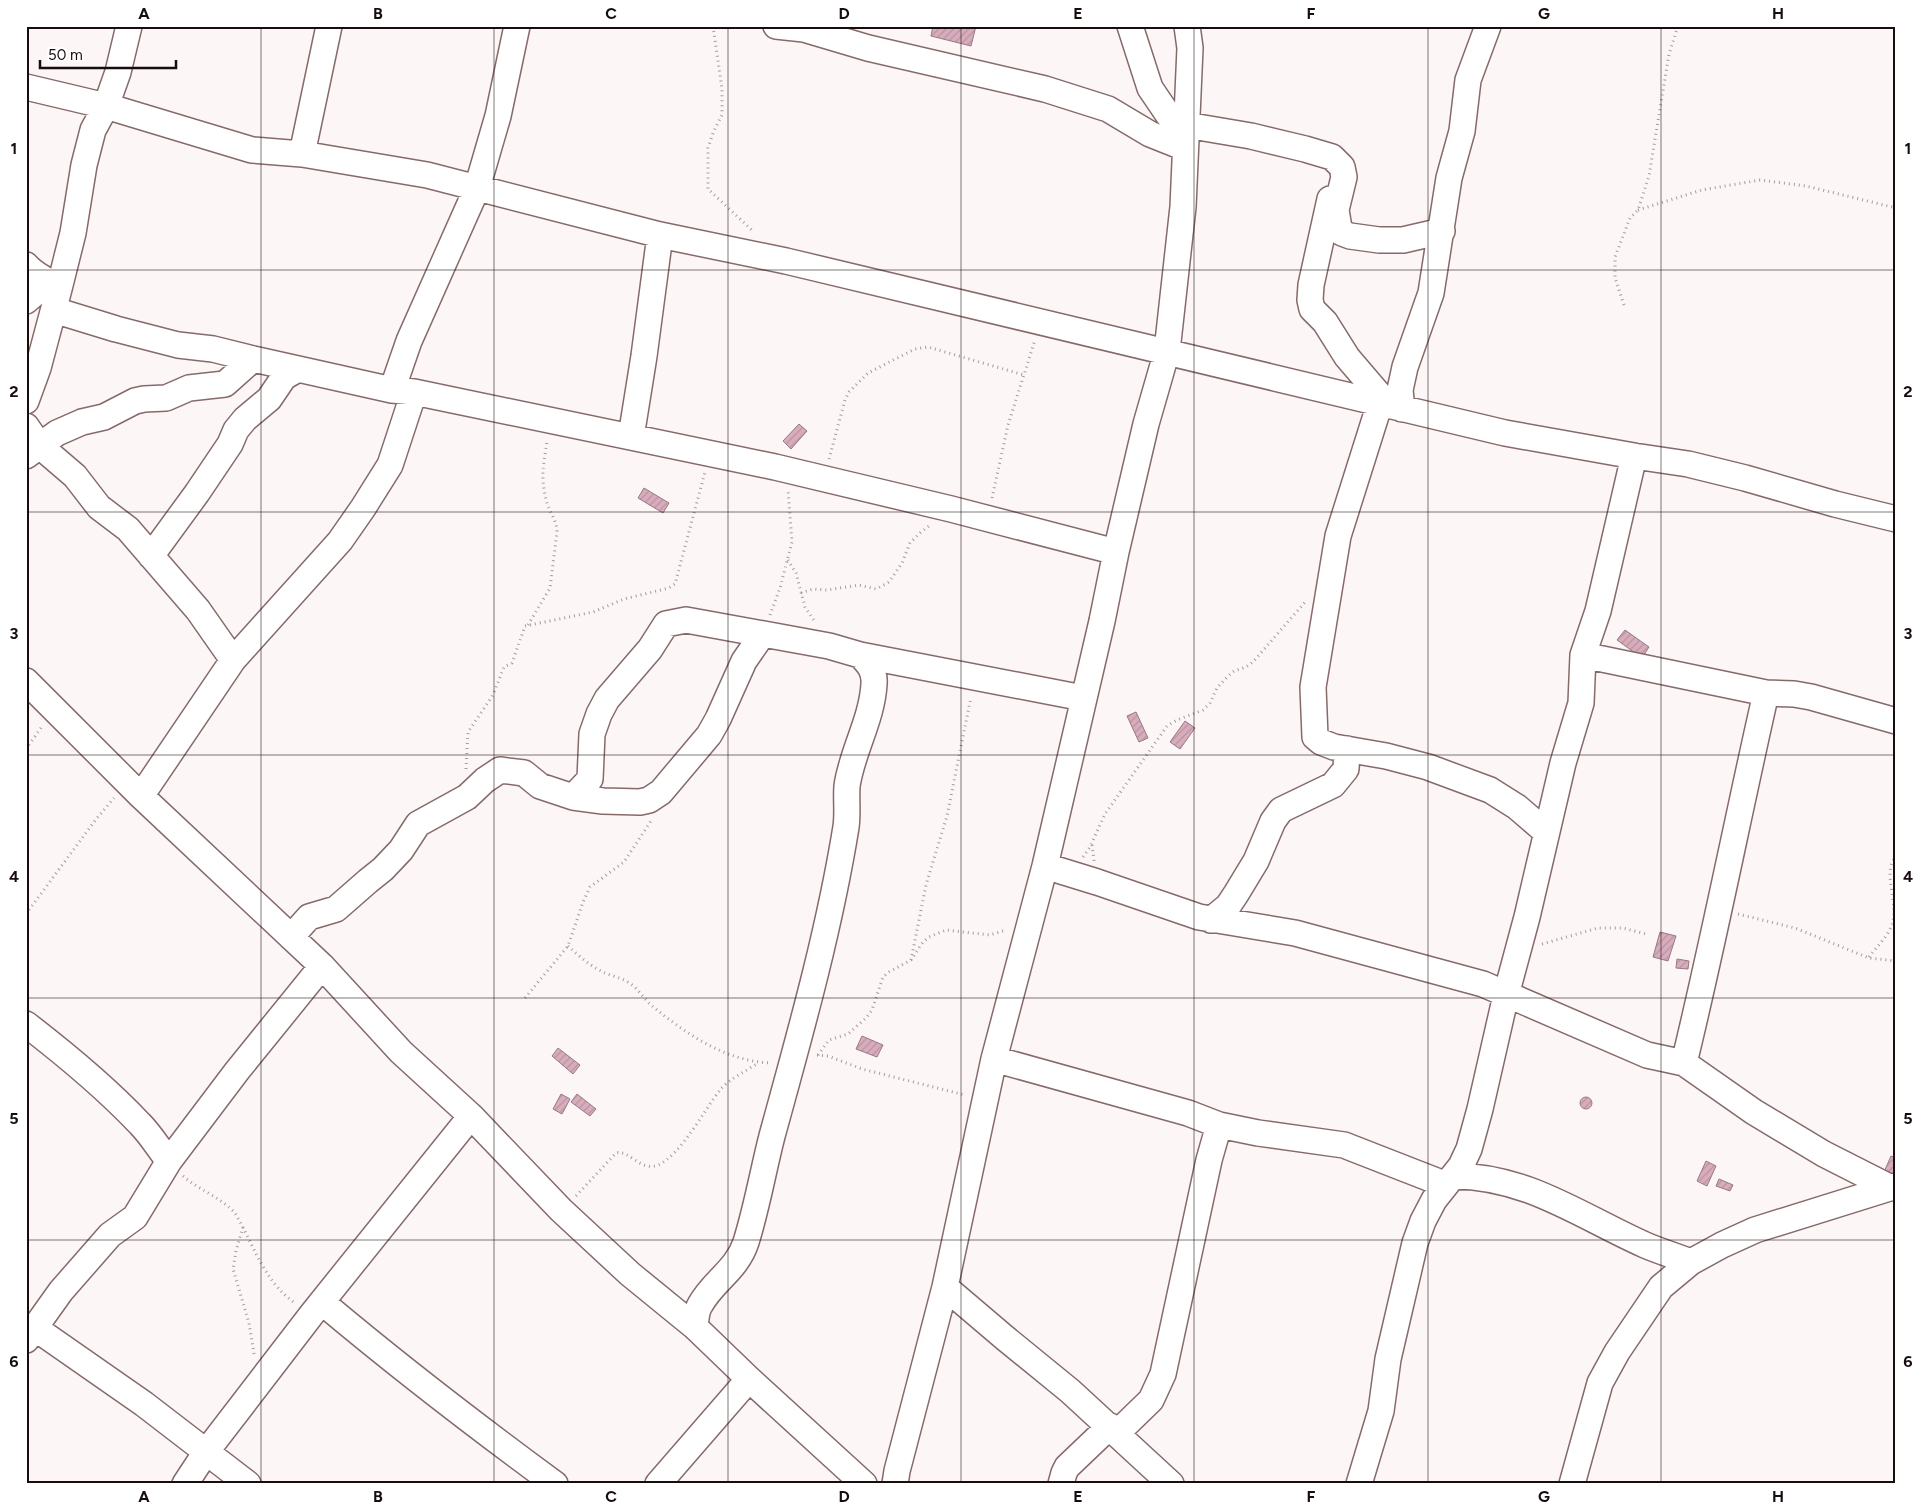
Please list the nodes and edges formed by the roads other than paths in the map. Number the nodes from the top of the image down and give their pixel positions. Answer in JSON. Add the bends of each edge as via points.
{"nodes":[{"id":1,"x":129,"y":26,"type":"edge"},
{"id":2,"x":329,"y":26,"type":"edge"},
{"id":3,"x":517,"y":26,"type":"edge"},
{"id":4,"x":776,"y":26,"type":"edge"},
{"id":5,"x":1130,"y":26,"type":"edge"},
{"id":6,"x":1187,"y":26,"type":"edge"},
{"id":7,"x":1488,"y":26,"type":"edge"},
{"id":8,"x":26,"y":87,"type":"edge"},
{"id":9,"x":106,"y":106,"type":"junction"},
{"id":10,"x":1186,"y":136,"type":"junction"},
{"id":11,"x":302,"y":154,"type":"junction"},
{"id":12,"x":1342,"y":167,"type":"junction"},
{"id":13,"x":477,"y":188,"type":"junction"},
{"id":14,"x":1442,"y":231,"type":"junction"},
{"id":15,"x":660,"y":236,"type":"junction"},
{"id":16,"x":26,"y":265,"type":"edge"},
{"id":17,"x":54,"y":293,"type":"junction"},
{"id":18,"x":26,"y":301,"type":"edge"},
{"id":19,"x":1166,"y":352,"type":"junction"},
{"id":20,"x":252,"y":359,"type":"junction"},
{"id":21,"x":298,"y":369,"type":"junction"},
{"id":22,"x":403,"y":391,"type":"junction"},
{"id":23,"x":26,"y":401,"type":"edge"},
{"id":24,"x":1390,"y":406,"type":"junction"},
{"id":25,"x":631,"y":437,"type":"junction"},
{"id":26,"x":31,"y":443,"type":"edge"},
{"id":27,"x":1634,"y":456,"type":"junction"},
{"id":28,"x":1896,"y":519,"type":"edge"},
{"id":29,"x":1116,"y":552,"type":"junction"},
{"id":30,"x":151,"y":556,"type":"junction"},
{"id":31,"x":762,"y":635,"type":"junction"},
{"id":32,"x":860,"y":655,"type":"junction"},
{"id":33,"x":1583,"y":655,"type":"junction"},
{"id":34,"x":234,"y":660,"type":"junction"},
{"id":35,"x":26,"y":681,"type":"edge"},
{"id":36,"x":1766,"y":693,"type":"junction"},
{"id":37,"x":1083,"y":698,"type":"junction"},
{"id":38,"x":1896,"y":721,"type":"edge"},
{"id":39,"x":1347,"y":749,"type":"junction"},
{"id":40,"x":134,"y":790,"type":"junction"},
{"id":41,"x":573,"y":798,"type":"junction"},
{"id":42,"x":1546,"y":832,"type":"junction"},
{"id":43,"x":1054,"y":869,"type":"junction"},
{"id":44,"x":1211,"y":920,"type":"junction"},
{"id":45,"x":291,"y":937,"type":"junction"},
{"id":46,"x":322,"y":966,"type":"junction"},
{"id":47,"x":1506,"y":995,"type":"junction"},
{"id":48,"x":26,"y":1024,"type":"edge"},
{"id":49,"x":994,"y":1059,"type":"junction"},
{"id":50,"x":1684,"y":1063,"type":"junction"},
{"id":51,"x":471,"y":1116,"type":"junction"},
{"id":52,"x":1219,"y":1125,"type":"junction"},
{"id":53,"x":1469,"y":1149,"type":"junction"},
{"id":54,"x":169,"y":1161,"type":"junction"},
{"id":55,"x":1488,"y":1179,"type":"junction"},
{"id":56,"x":1449,"y":1180,"type":"junction"},
{"id":57,"x":1893,"y":1187,"type":"edge"},
{"id":58,"x":1691,"y":1262,"type":"junction"},
{"id":59,"x":945,"y":1286,"type":"junction"},
{"id":60,"x":317,"y":1309,"type":"junction"},
{"id":61,"x":694,"y":1327,"type":"junction"},
{"id":62,"x":30,"y":1334,"type":"edge"},
{"id":63,"x":749,"y":1379,"type":"junction"},
{"id":64,"x":1113,"y":1429,"type":"junction"},
{"id":65,"x":206,"y":1452,"type":"junction"},
{"id":66,"x":185,"y":1484,"type":"edge"},
{"id":67,"x":248,"y":1484,"type":"edge"},
{"id":68,"x":555,"y":1484,"type":"edge"},
{"id":69,"x":658,"y":1484,"type":"edge"},
{"id":70,"x":864,"y":1484,"type":"edge"},
{"id":71,"x":895,"y":1484,"type":"edge"},
{"id":72,"x":1061,"y":1484,"type":"edge"},
{"id":73,"x":1171,"y":1484,"type":"edge"},
{"id":74,"x":1359,"y":1484,"type":"edge"},
{"id":75,"x":1572,"y":1484,"type":"edge"}],
"edges":[{"from":1,"to":9,"type":"street"},
{"from":2,"to":11,"type":"street"},
{"from":3,"to":13,"type":"street","via":[[498,116]]},
{"from":4,"to":10,"type":"street","via":[[804,29],[868,48],[1045,89],[1108,109],[1150,134]]},
{"from":5,"to":10,"type":"street","via":[[1150,88]]},
{"from":6,"to":10,"type":"street","via":[[1190,48]]},
{"from":7,"to":14,"type":"street","via":[[1468,80],[1462,131],[1450,178]]},
{"from":8,"to":9,"type":"street"},
{"from":9,"to":11,"type":"street","via":[[252,150]]},
{"from":9,"to":17,"type":"street","via":[[89,144],[73,233]]},
{"from":10,"to":12,"type":"street","via":[[1251,136],[1332,157]]},
{"from":10,"to":19,"type":"street","via":[[1183,207]]},
{"from":11,"to":13,"type":"street","via":[[427,175]]},
{"from":12,"to":14,"type":"street","via":[[1344,177],[1336,210],[1342,233],[1379,240],[1403,240]]},
{"from":12,"to":24,"type":"street","via":[[1329,201],[1310,300],[1312,309],[1325,322],[1347,357]]},
{"from":13,"to":15,"type":"street"},
{"from":13,"to":22,"type":"street","via":[[409,341]]},
{"from":14,"to":24,"type":"street","via":[[1431,293],[1400,390]]},
{"from":15,"to":19,"type":"street","via":[[786,261]]},
{"from":15,"to":25,"type":"street"},
{"from":16,"to":17,"type":"street"},
{"from":17,"to":18,"type":"street"},
{"from":17,"to":20,"type":"street","via":[[116,329]]},
{"from":17,"to":23,"type":"street","via":[[38,368]]},
{"from":19,"to":24,"type":"street"},
{"from":19,"to":29,"type":"street"},
{"from":20,"to":21,"type":"street"},
{"from":20,"to":26,"type":"street","via":[[225,384],[189,388],[166,398],[135,401],[104,417],[82,422]]},
{"from":21,"to":22,"type":"street"},
{"from":21,"to":30,"type":"street","via":[[284,377],[269,399],[236,430],[197,493]]},
{"from":22,"to":25,"type":"street"},
{"from":22,"to":34,"type":"street","via":[[390,465],[363,508],[340,541]]},
{"from":24,"to":27,"type":"street","via":[[1505,433]]},
{"from":24,"to":39,"type":"street","via":[[1338,536],[1313,687],[1315,737],[1321,742]]},
{"from":25,"to":29,"type":"street","via":[[824,478]]},
{"from":26,"to":30,"type":"street","via":[[75,476],[99,507],[128,529]]},
{"from":27,"to":28,"type":"street","via":[[1688,464]]},
{"from":27,"to":33,"type":"street","via":[[1598,611]]},
{"from":29,"to":37,"type":"street"},
{"from":30,"to":34,"type":"street","via":[[198,610]]},
{"from":31,"to":32,"type":"street"},
{"from":31,"to":41,"type":"street","via":[[744,661],[718,719],[661,792],[640,802]]},
{"from":31,"to":41,"type":"street","via":[[686,620],[666,624],[650,649],[607,699],[592,734],[590,779]]},
{"from":32,"to":37,"type":"street"},
{"from":32,"to":61,"type":"street","via":[[870,666],[874,683],[870,710],[850,772],[848,813],[801,1059],[772,1137],[746,1243],[735,1264],[699,1307]]},
{"from":33,"to":36,"type":"street"},
{"from":33,"to":42,"type":"street","via":[[1581,703]]},
{"from":34,"to":40,"type":"street"},
{"from":35,"to":40,"type":"street"},
{"from":36,"to":38,"type":"street","via":[[1811,697]]},
{"from":36,"to":50,"type":"street"},
{"from":37,"to":43,"type":"street"},
{"from":39,"to":42,"type":"street","via":[[1428,767],[1490,790],[1517,807]]},
{"from":39,"to":44,"type":"street","via":[[1346,768],[1333,785],[1280,810],[1236,894],[1228,906]]},
{"from":40,"to":45,"type":"street"},
{"from":41,"to":45,"type":"street","via":[[540,786],[524,773],[500,770],[467,797],[418,824],[401,850],[383,869],[336,910],[309,918]]},
{"from":42,"to":47,"type":"street"},
{"from":43,"to":44,"type":"street"},
{"from":43,"to":49,"type":"street"},
{"from":44,"to":47,"type":"street","via":[[1295,934],[1483,984]]},
{"from":45,"to":46,"type":"street"},
{"from":46,"to":51,"type":"street","via":[[401,1052]]},
{"from":46,"to":54,"type":"street"},
{"from":47,"to":50,"type":"street","via":[[1646,1055]]},
{"from":47,"to":53,"type":"street"},
{"from":48,"to":54,"type":"street","via":[[124,1107]]},
{"from":49,"to":52,"type":"street"},
{"from":49,"to":59,"type":"street"},
{"from":50,"to":57,"type":"street","via":[[1754,1112],[1824,1154]]},
{"from":51,"to":60,"type":"street"},
{"from":51,"to":61,"type":"street","via":[[561,1210]]},
{"from":52,"to":56,"type":"street","via":[[1344,1145]]},
{"from":52,"to":64,"type":"street","via":[[1163,1374],[1150,1400]]},
{"from":53,"to":55,"type":"street","via":[[1473,1161]]},
{"from":53,"to":56,"type":"street"},
{"from":54,"to":62,"type":"street","via":[[135,1217],[110,1235],[60,1291]]},
{"from":55,"to":56,"type":"street"},
{"from":55,"to":58,"type":"street","via":[[1568,1205],[1645,1245]]},
{"from":56,"to":74,"type":"street","via":[[1434,1200],[1415,1243],[1388,1359],[1381,1411]]},
{"from":57,"to":58,"type":"street","via":[[1755,1230]]},
{"from":58,"to":75,"type":"street","via":[[1661,1287],[1600,1383]]},
{"from":59,"to":64,"type":"street"},
{"from":59,"to":71,"type":"street"},
{"from":60,"to":65,"type":"street"},
{"from":60,"to":68,"type":"street","via":[[399,1366]]},
{"from":61,"to":63,"type":"street"},
{"from":62,"to":65,"type":"street","via":[[129,1394]]},
{"from":63,"to":69,"type":"street"},
{"from":63,"to":70,"type":"street"},
{"from":64,"to":72,"type":"street","via":[[1067,1467]]},
{"from":64,"to":73,"type":"street"},
{"from":65,"to":66,"type":"street"},
{"from":65,"to":67,"type":"street"}]}
